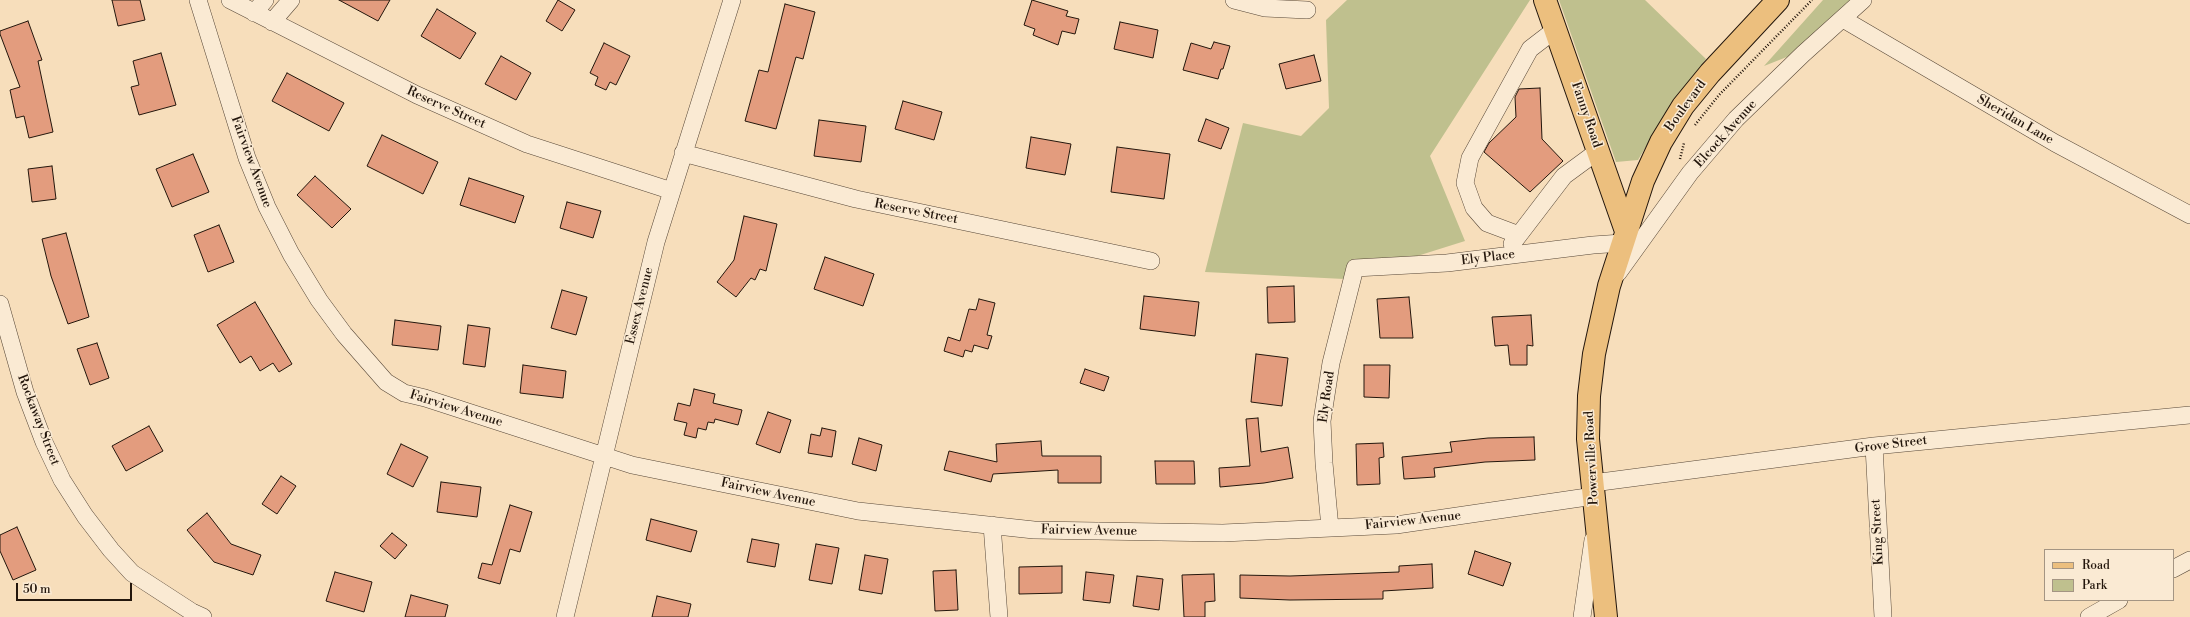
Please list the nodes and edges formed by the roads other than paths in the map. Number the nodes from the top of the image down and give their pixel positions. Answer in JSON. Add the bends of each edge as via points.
{"nodes":[{"id":1,"x":198,"y":0,"type":"edge"},
{"id":2,"x":230,"y":0,"type":"edge"},
{"id":3,"x":290,"y":0,"type":"edge"},
{"id":4,"x":732,"y":0,"type":"edge"},
{"id":5,"x":1234,"y":0,"type":"edge"},
{"id":6,"x":1545,"y":0,"type":"edge"},
{"id":7,"x":1778,"y":0,"type":"edge"},
{"id":8,"x":1863,"y":0,"type":"edge"},
{"id":9,"x":259,"y":6,"type":"edge"},
{"id":10,"x":1307,"y":10,"type":"dead end"},
{"id":11,"x":1843,"y":19,"type":"junction"},
{"id":12,"x":272,"y":22,"type":"junction"},
{"id":13,"x":1556,"y":29,"type":"junction"},
{"id":14,"x":1598,"y":152,"type":"junction"},
{"id":15,"x":683,"y":153,"type":"junction"},
{"id":16,"x":672,"y":191,"type":"junction"},
{"id":17,"x":2190,"y":215,"type":"edge"},
{"id":18,"x":1519,"y":235,"type":"junction"},
{"id":19,"x":1624,"y":237,"type":"junction"},
{"id":20,"x":1504,"y":256,"type":"junction"},
{"id":21,"x":1151,"y":261,"type":"dead end"},
{"id":22,"x":1354,"y":268,"type":"joint"},
{"id":23,"x":1609,"y":286,"type":"junction"},
{"id":24,"x":0,"y":304,"type":"edge"},
{"id":25,"x":2190,"y":415,"type":"edge"},
{"id":26,"x":1874,"y":446,"type":"junction"},
{"id":27,"x":603,"y":455,"type":"junction"},
{"id":28,"x":1593,"y":490,"type":"junction"},
{"id":29,"x":1596,"y":519,"type":"junction"},
{"id":30,"x":992,"y":525,"type":"junction"},
{"id":31,"x":1330,"y":528,"type":"junction"},
{"id":32,"x":2190,"y":560,"type":"edge"},
{"id":33,"x":2174,"y":568,"type":"edge"},
{"id":34,"x":2117,"y":601,"type":"edge"},
{"id":35,"x":203,"y":617,"type":"edge"},
{"id":36,"x":566,"y":617,"type":"edge"},
{"id":37,"x":999,"y":617,"type":"edge"},
{"id":38,"x":1582,"y":617,"type":"edge"},
{"id":39,"x":1606,"y":617,"type":"edge"},
{"id":40,"x":1883,"y":617,"type":"edge"},
{"id":41,"x":2089,"y":617,"type":"edge"}],
"edges":[{"from":1,"to":27,"type":"street","name":"Fairview Avenue","via":[[247,158],[267,207],[319,300],[371,367],[386,382],[404,393]]},
{"from":2,"to":9,"type":"street","name":"Reserve Street"},
{"from":3,"to":12,"type":"street"},
{"from":4,"to":15,"type":"street","name":"Essex Avenue"},
{"from":5,"to":10,"type":"street","via":[[1265,8]]},
{"from":6,"to":13,"type":"main road","name":"Fanny Road"},
{"from":7,"to":19,"type":"main road","name":"Boulevard","via":[[1683,106],[1661,142],[1643,181]]},
{"from":8,"to":11,"type":"street","name":"Elcock Avenue"},
{"from":9,"to":12,"type":"street","name":"Reserve Street"},
{"from":11,"to":17,"type":"street","name":"Sheridan Lane","via":[[2055,143]]},
{"from":11,"to":23,"type":"street","name":"Elcock Avenue","via":[[1736,119],[1682,184]]},
{"from":12,"to":16,"type":"street","name":"Reserve Street","via":[[417,95],[527,144]]},
{"from":13,"to":14,"type":"main road","name":"Fanny Road"},
{"from":13,"to":18,"type":"street","via":[[1530,49],[1470,158],[1465,183],[1474,208],[1487,223]]},
{"from":14,"to":18,"type":"street","via":[[1564,176]]},
{"from":14,"to":19,"type":"main road","name":"Fanny Road"},
{"from":15,"to":16,"type":"street","name":"Essex Avenue"},
{"from":15,"to":21,"type":"street","name":"Reserve Street","via":[[856,199]]},
{"from":16,"to":27,"type":"street","name":"Essex Avenue","via":[[656,242]]},
{"from":18,"to":20,"type":"street"},
{"from":19,"to":20,"type":"street","name":"Ely Place"},
{"from":19,"to":23,"type":"main road","name":"Powerville Road"},
{"from":20,"to":22,"type":"street","name":"Ely Place","via":[[1447,263]]},
{"from":22,"to":31,"type":"street","name":"Ely Road","via":[[1331,363],[1322,422]]},
{"from":23,"to":28,"type":"main road","name":"Powerville Road","via":[[1594,354],[1589,396],[1588,439]]},
{"from":24,"to":35,"type":"street","name":"Rockaway Street","via":[[25,392],[44,442],[62,480],[85,516],[132,573]]},
{"from":25,"to":26,"type":"street","name":"Grove Street"},
{"from":26,"to":28,"type":"street","name":"Grove Street"},
{"from":26,"to":40,"type":"street","name":"King Street"},
{"from":27,"to":30,"type":"street","name":"Fairview Avenue","via":[[632,465],[858,511]]},
{"from":27,"to":36,"type":"street","name":"Essex Avenue"},
{"from":28,"to":29,"type":"main road","name":"Powerville Road"},
{"from":28,"to":31,"type":"street","name":"Fairview Avenue","via":[[1396,525]]},
{"from":29,"to":38,"type":"street"},
{"from":29,"to":39,"type":"main road","name":"Powerville Road"},
{"from":30,"to":31,"type":"street","name":"Fairview Avenue","via":[[1034,530],[1223,533]]},
{"from":30,"to":37,"type":"street"},
{"from":32,"to":33,"type":"street"},
{"from":34,"to":41,"type":"street"}]}
